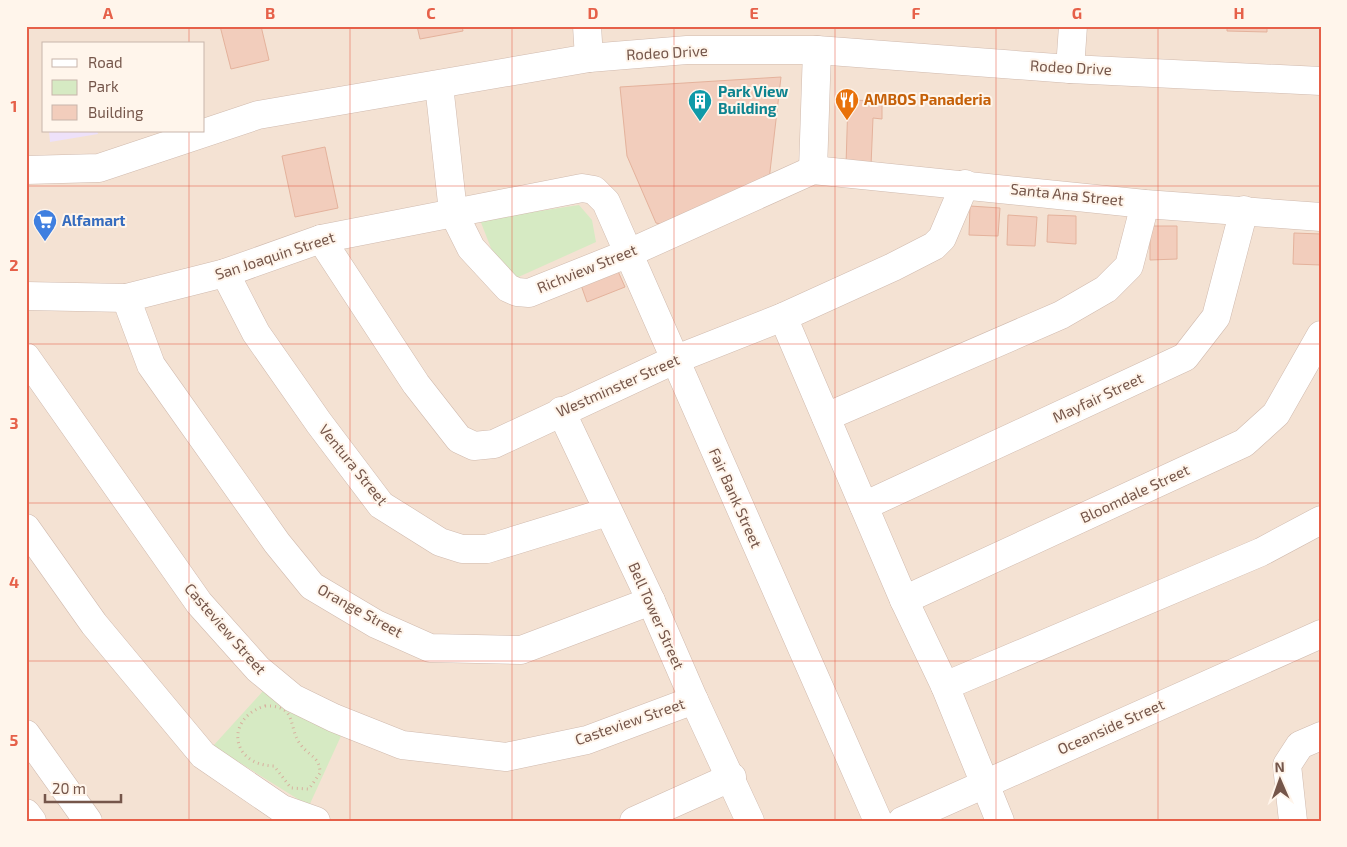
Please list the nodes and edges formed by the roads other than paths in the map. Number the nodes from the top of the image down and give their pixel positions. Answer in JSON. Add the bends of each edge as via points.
{"nodes":[{"id":1,"x":587,"y":26,"type":"edge"},
{"id":2,"x":1073,"y":26,"type":"edge"},
{"id":3,"x":817,"y":50,"type":"junction"},
{"id":4,"x":589,"y":58,"type":"junction"},
{"id":5,"x":1070,"y":69,"type":"junction"},
{"id":6,"x":1321,"y":81,"type":"edge"},
{"id":7,"x":439,"y":85,"type":"junction"},
{"id":8,"x":26,"y":170,"type":"edge"},
{"id":9,"x":813,"y":170,"type":"junction"},
{"id":10,"x":965,"y":184,"type":"junction"},
{"id":11,"x":582,"y":188,"type":"joint"},
{"id":12,"x":1145,"y":204,"type":"junction"},
{"id":13,"x":1244,"y":210,"type":"junction"},
{"id":14,"x":453,"y":212,"type":"junction"},
{"id":15,"x":1321,"y":217,"type":"edge"},
{"id":16,"x":321,"y":239,"type":"junction"},
{"id":17,"x":629,"y":253,"type":"junction"},
{"id":18,"x":225,"y":273,"type":"junction"},
{"id":19,"x":26,"y":296,"type":"edge"},
{"id":20,"x":126,"y":298,"type":"junction"},
{"id":21,"x":783,"y":317,"type":"junction"},
{"id":22,"x":1321,"y":335,"type":"edge"},
{"id":23,"x":26,"y":357,"type":"edge"},
{"id":24,"x":674,"y":360,"type":"junction"},
{"id":25,"x":561,"y":411,"type":"junction"},
{"id":26,"x":826,"y":417,"type":"junction"},
{"id":27,"x":864,"y":506,"type":"junction"},
{"id":28,"x":607,"y":512,"type":"junction"},
{"id":29,"x":1321,"y":520,"type":"edge"},
{"id":30,"x":26,"y":528,"type":"edge"},
{"id":31,"x":904,"y":600,"type":"junction"},
{"id":32,"x":652,"y":601,"type":"junction"},
{"id":33,"x":1321,"y":634,"type":"edge"},
{"id":34,"x":944,"y":686,"type":"junction"},
{"id":35,"x":694,"y":700,"type":"junction"},
{"id":36,"x":26,"y":734,"type":"edge"},
{"id":37,"x":1321,"y":736,"type":"edge"},
{"id":38,"x":732,"y":777,"type":"junction"},
{"id":39,"x":983,"y":784,"type":"junction"},
{"id":40,"x":26,"y":813,"type":"edge"},
{"id":41,"x":279,"y":815,"type":"edge"},
{"id":42,"x":32,"y":821,"type":"edge"},
{"id":43,"x":88,"y":821,"type":"edge"},
{"id":44,"x":316,"y":821,"type":"edge"},
{"id":45,"x":634,"y":821,"type":"edge"},
{"id":46,"x":750,"y":821,"type":"edge"},
{"id":47,"x":878,"y":821,"type":"edge"},
{"id":48,"x":902,"y":821,"type":"edge"},
{"id":49,"x":1000,"y":821,"type":"edge"},
{"id":50,"x":1293,"y":821,"type":"edge"}],
"edges":[{"from":1,"to":4,"type":"street"},
{"from":2,"to":5,"type":"street"},
{"from":3,"to":4,"type":"street","name":"Rodeo Drive","via":[[687,50]]},
{"from":3,"to":5,"type":"street","name":"Rodeo Drive"},
{"from":3,"to":9,"type":"street"},
{"from":4,"to":7,"type":"street","name":"Rodeo Drive"},
{"from":5,"to":6,"type":"street","name":"Rodeo Drive"},
{"from":7,"to":8,"type":"street","name":"Rodeo Drive","via":[[258,114],[99,168]]},
{"from":7,"to":14,"type":"street","name":"Richview Street"},
{"from":9,"to":10,"type":"street","name":"Santa Ana Street"},
{"from":9,"to":17,"type":"street","name":"Richview Street"},
{"from":10,"to":12,"type":"street","name":"Santa Ana Street"},
{"from":10,"to":21,"type":"street","name":"Westminster Street","via":[[942,238],[934,246]]},
{"from":11,"to":14,"type":"street","name":"San Joaquin Street"},
{"from":11,"to":17,"type":"street","name":"Fair Bank Street","via":[[594,190],[606,202]]},
{"from":12,"to":13,"type":"street","name":"Santa Ana Street"},
{"from":12,"to":26,"type":"street","via":[[1129,266],[1106,289],[1062,315]]},
{"from":13,"to":15,"type":"street","name":"Santa Ana Street"},
{"from":13,"to":27,"type":"street","name":"Mayfair Street","via":[[1216,317],[1185,357]]},
{"from":14,"to":16,"type":"street","name":"San Joaquin Street"},
{"from":14,"to":17,"type":"street","name":"Richview Street","via":[[471,248],[508,288],[517,292],[529,293]]},
{"from":16,"to":18,"type":"street","name":"San Joaquin Street"},
{"from":16,"to":25,"type":"street","name":"Westminster Street","via":[[416,384],[458,440],[474,446],[494,444]]},
{"from":17,"to":24,"type":"street","name":"Fair Bank Street"},
{"from":18,"to":20,"type":"street","name":"San Joaquin Street"},
{"from":18,"to":28,"type":"street","name":"Ventura Street","via":[[256,333],[380,505],[440,542],[462,549],[487,549]]},
{"from":19,"to":20,"type":"street","name":"San Joaquin Street"},
{"from":20,"to":32,"type":"street","name":"Orange Street","via":[[151,365],[277,543],[312,586],[376,624],[430,648],[521,650]]},
{"from":21,"to":24,"type":"street","name":"Westminster Street"},
{"from":21,"to":26,"type":"street"},
{"from":22,"to":31,"type":"street","name":"Bloomdale Street","via":[[1276,414],[1244,443]]},
{"from":23,"to":35,"type":"street","name":"Casteview Street","via":[[199,603],[258,669],[293,698],[402,745],[506,757],[587,740]]},
{"from":24,"to":25,"type":"street","name":"Westminster Street"},
{"from":24,"to":47,"type":"street","name":"Fair Bank Street"},
{"from":25,"to":28,"type":"street","name":"Bell Tower Street"},
{"from":26,"to":27,"type":"street"},
{"from":27,"to":31,"type":"street"},
{"from":28,"to":32,"type":"street","name":"Bell Tower Street"},
{"from":29,"to":34,"type":"street","via":[[1261,552]]},
{"from":30,"to":41,"type":"street","via":[[94,624],[203,755]]},
{"from":31,"to":34,"type":"street"},
{"from":32,"to":35,"type":"street","name":"Bell Tower Street"},
{"from":33,"to":39,"type":"street","name":"Oceanside Street"},
{"from":34,"to":39,"type":"street"},
{"from":35,"to":38,"type":"street","name":"Bell Tower Street"},
{"from":36,"to":43,"type":"street"},
{"from":37,"to":50,"type":"street","via":[[1300,745],[1287,765]]},
{"from":38,"to":45,"type":"street"},
{"from":38,"to":46,"type":"street","name":"Bell Tower Street"},
{"from":39,"to":48,"type":"street","name":"Oceanside Street"},
{"from":39,"to":49,"type":"street"},
{"from":40,"to":42,"type":"street"},
{"from":41,"to":44,"type":"street"}]}
